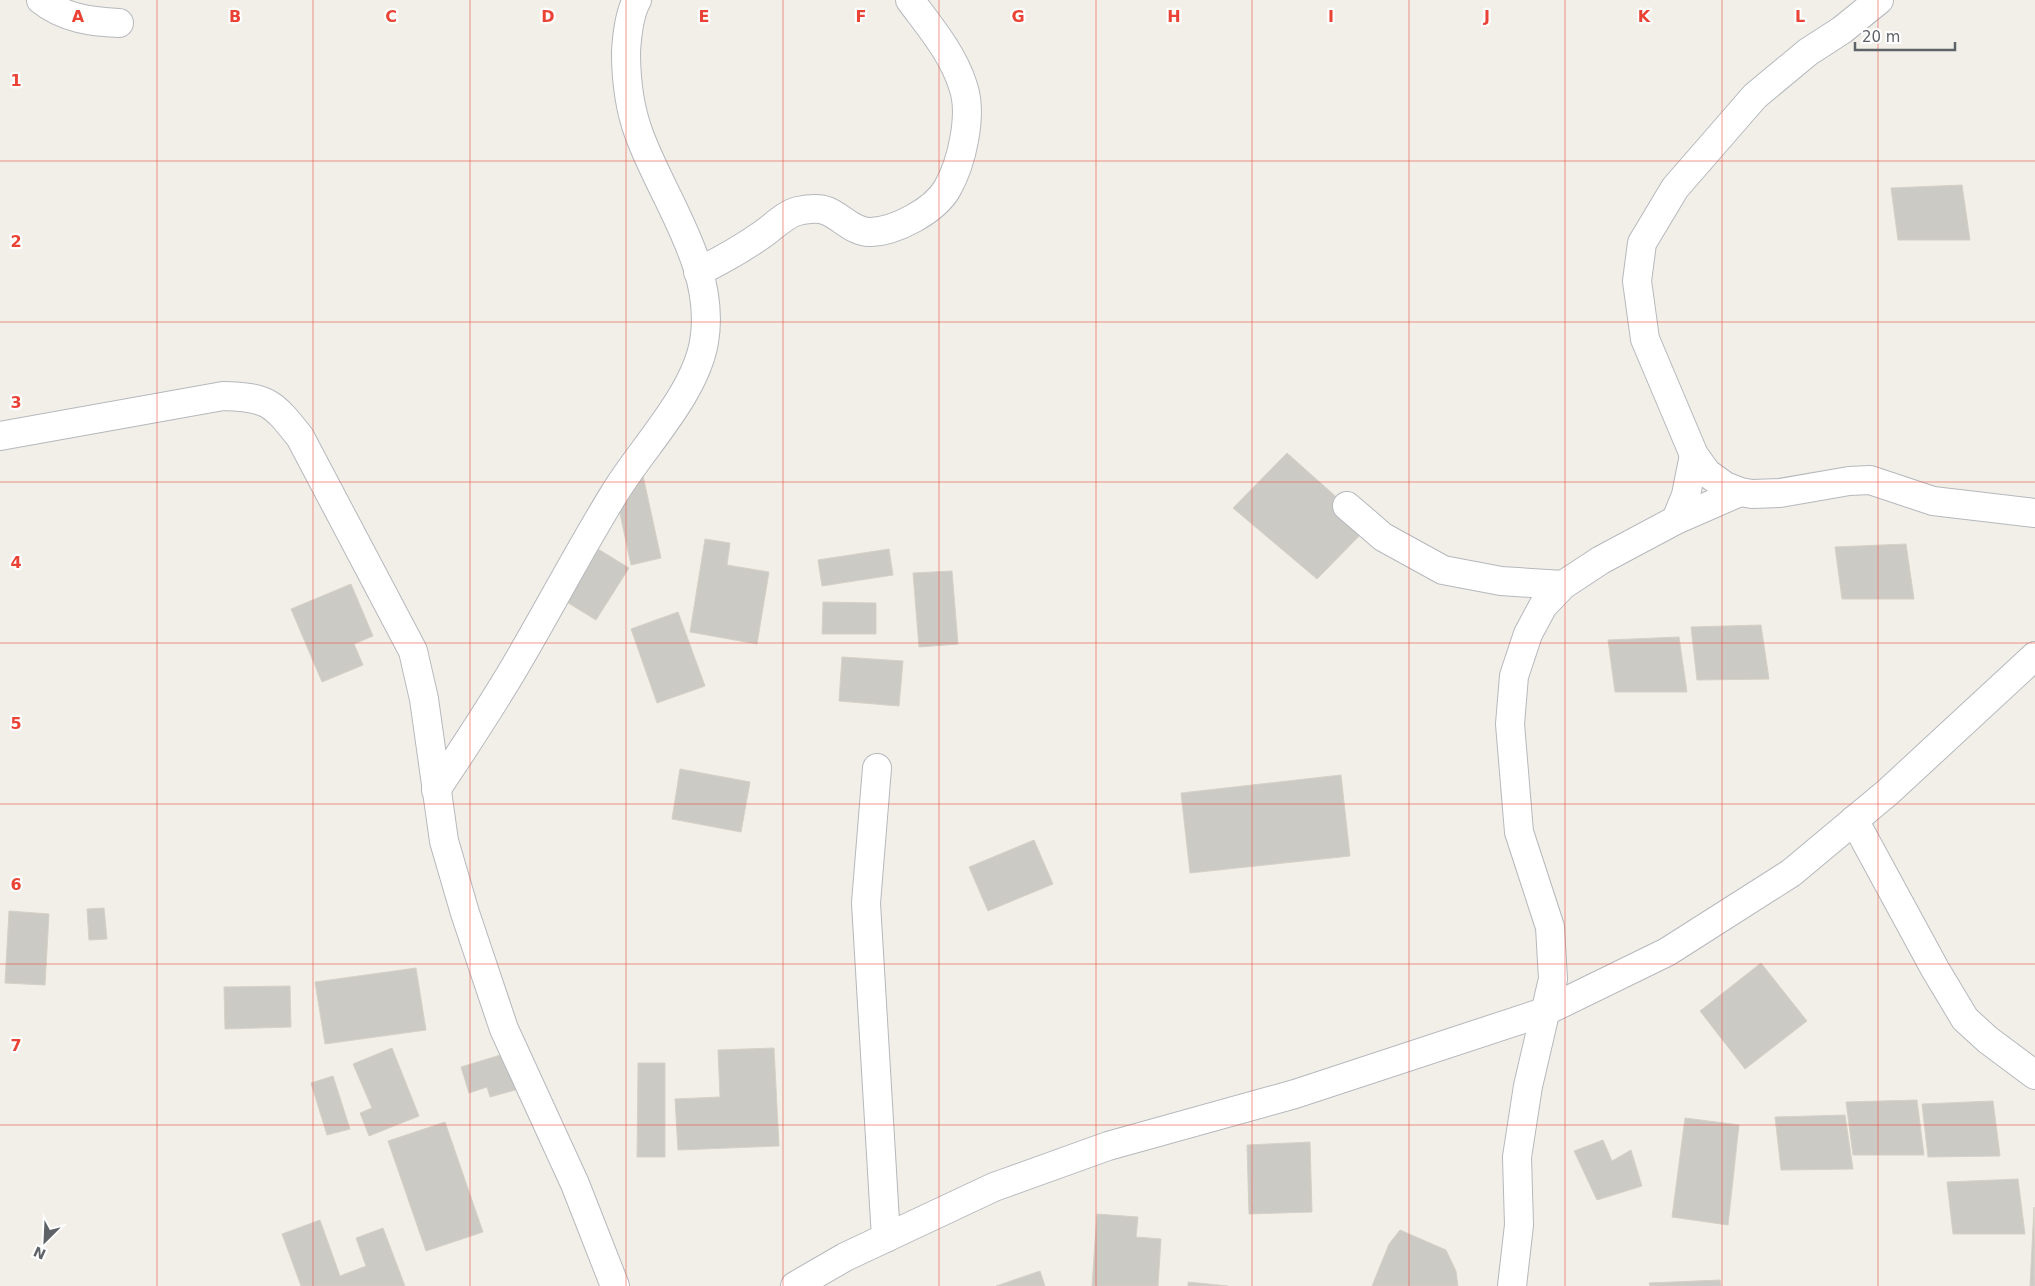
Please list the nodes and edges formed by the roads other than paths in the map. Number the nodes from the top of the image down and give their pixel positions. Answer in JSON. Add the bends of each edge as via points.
{"nodes":[{"id":1,"x":41,"y":0,"type":"edge"},
{"id":2,"x":637,"y":0,"type":"edge"},
{"id":3,"x":910,"y":0,"type":"edge"},
{"id":4,"x":1879,"y":0,"type":"edge"},
{"id":5,"x":119,"y":23,"type":"dead end"},
{"id":6,"x":698,"y":272,"type":"junction"},
{"id":7,"x":0,"y":436,"type":"edge"},
{"id":8,"x":1694,"y":455,"type":"junction"},
{"id":9,"x":1740,"y":492,"type":"junction"},
{"id":10,"x":1348,"y":506,"type":"dead end"},
{"id":11,"x":2035,"y":513,"type":"edge"},
{"id":12,"x":1676,"y":520,"type":"junction"},
{"id":13,"x":1564,"y":585,"type":"junction"},
{"id":14,"x":2035,"y":656,"type":"edge"},
{"id":15,"x":877,"y":768,"type":"dead end"},
{"id":16,"x":436,"y":790,"type":"junction"},
{"id":17,"x":1854,"y":820,"type":"junction"},
{"id":18,"x":1544,"y":1012,"type":"junction"},
{"id":19,"x":2035,"y":1075,"type":"edge"},
{"id":20,"x":886,"y":1238,"type":"junction"},
{"id":21,"x":616,"y":1286,"type":"edge"},
{"id":22,"x":795,"y":1286,"type":"edge"},
{"id":23,"x":1512,"y":1286,"type":"edge"}],
"edges":[{"from":1,"to":5,"type":"street","via":[[51,8],[91,22]]},
{"from":2,"to":6,"type":"street","via":[[627,43],[626,83],[639,134]]},
{"from":3,"to":6,"type":"street","via":[[952,61],[968,104],[964,140],[947,189],[934,204],[910,221],[870,232],[858,230],[828,211],[812,208],[795,212],[729,257]]},
{"from":4,"to":8,"type":"street","via":[[1755,96],[1676,188],[1642,243],[1637,281],[1645,339]]},
{"from":6,"to":16,"type":"street","via":[[705,308],[704,343],[692,376],[615,492],[516,665]]},
{"from":7,"to":16,"type":"street","via":[[223,396],[252,396],[264,400],[300,437],[413,651],[424,699]]},
{"from":8,"to":9,"type":"street","via":[[1707,473]]},
{"from":8,"to":12,"type":"street","via":[[1686,494]]},
{"from":9,"to":11,"type":"street","via":[[1780,493],[1870,480],[1933,500]]},
{"from":9,"to":12,"type":"street"},
{"from":10,"to":13,"type":"street","via":[[1383,537],[1443,570],[1501,581]]},
{"from":12,"to":13,"type":"street","via":[[1601,560]]},
{"from":13,"to":18,"type":"street","via":[[1543,606],[1528,634],[1514,676],[1510,724],[1519,832],[1550,927],[1553,979]]},
{"from":14,"to":17,"type":"street"},
{"from":15,"to":20,"type":"street","via":[[866,903]]},
{"from":16,"to":21,"type":"street","via":[[444,841],[504,1029],[575,1184]]},
{"from":17,"to":18,"type":"street","via":[[1791,873],[1667,952]]},
{"from":17,"to":19,"type":"street","via":[[1965,1019]]},
{"from":18,"to":20,"type":"street","via":[[1295,1094],[1108,1146],[994,1187]]},
{"from":18,"to":23,"type":"street","via":[[1517,1157],[1519,1225]]},
{"from":20,"to":22,"type":"street"}]}
